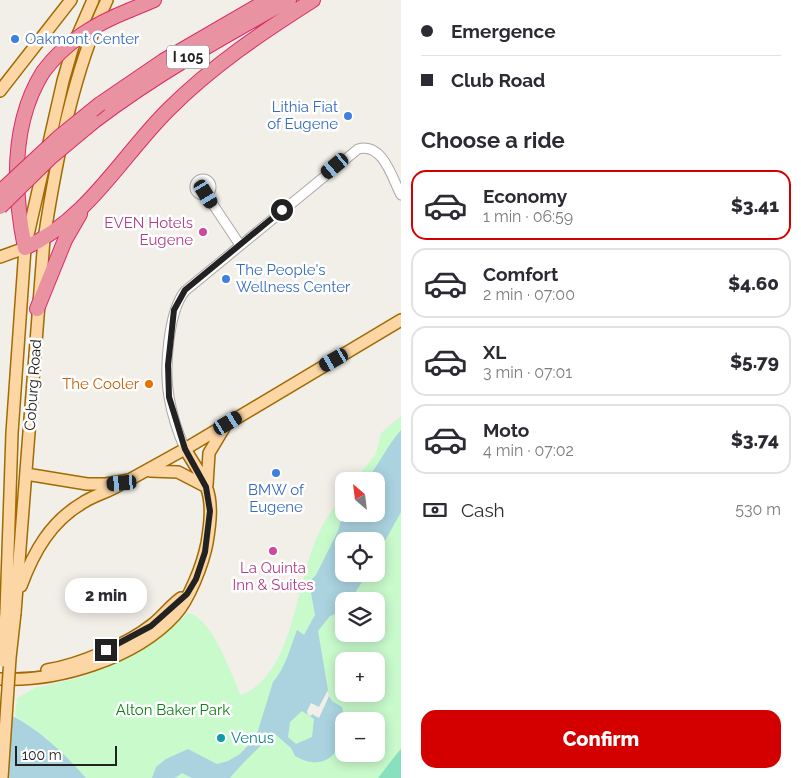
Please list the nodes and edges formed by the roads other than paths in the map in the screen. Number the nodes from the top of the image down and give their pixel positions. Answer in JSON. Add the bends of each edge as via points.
{"nodes":[{"id":1,"x":71,"y":0,"type":"edge"},
{"id":2,"x":93,"y":0,"type":"edge"},
{"id":3,"x":107,"y":0,"type":"edge"},
{"id":4,"x":154,"y":0,"type":"edge"},
{"id":5,"x":268,"y":0,"type":"edge"},
{"id":6,"x":289,"y":0,"type":"edge"},
{"id":7,"x":313,"y":0,"type":"edge"},
{"id":8,"x":0,"y":91,"type":"edge"},
{"id":9,"x":0,"y":192,"type":"edge"},
{"id":10,"x":206,"y":194,"type":"dead end"},
{"id":11,"x":401,"y":195,"type":"edge"},
{"id":12,"x":0,"y":206,"type":"edge"},
{"id":13,"x":72,"y":223,"type":"junction"},
{"id":14,"x":44,"y":239,"type":"junction"},
{"id":15,"x":240,"y":245,"type":"junction"},
{"id":16,"x":25,"y":248,"type":"junction"},
{"id":17,"x":0,"y":256,"type":"edge"},
{"id":18,"x":37,"y":309,"type":"junction"},
{"id":19,"x":401,"y":320,"type":"edge"},
{"id":20,"x":228,"y":423,"type":"junction"},
{"id":21,"x":12,"y":433,"type":"junction"},
{"id":22,"x":0,"y":448,"type":"edge"},
{"id":23,"x":185,"y":449,"type":"junction"},
{"id":24,"x":5,"y":467,"type":"edge"},
{"id":25,"x":148,"y":471,"type":"junction"},
{"id":26,"x":26,"y":474,"type":"junction"},
{"id":27,"x":122,"y":483,"type":"junction"},
{"id":28,"x":206,"y":487,"type":"junction"},
{"id":29,"x":10,"y":493,"type":"junction"},
{"id":30,"x":187,"y":594,"type":"junction"},
{"id":31,"x":17,"y":596,"type":"junction"},
{"id":32,"x":10,"y":613,"type":"junction"},
{"id":33,"x":0,"y":672,"type":"edge"},
{"id":34,"x":0,"y":679,"type":"edge"},
{"id":35,"x":0,"y":692,"type":"edge"},
{"id":36,"x":2,"y":778,"type":"edge"}],
"edges":[{"from":1,"to":8,"type":"main road"},
{"from":2,"to":16,"type":"main road","name":"Coburg Road","via":[[73,46],[63,81]]},
{"from":3,"to":14,"type":"main road","name":"Coburg Road","via":[[80,70]]},
{"from":4,"to":16,"type":"highway","bridge":true,"via":[[83,33],[60,52],[33,88],[19,130],[17,156]]},
{"from":5,"to":9,"type":"highway","number":"I 105","bridge":true,"via":[[162,61],[100,104]]},
{"from":6,"to":12,"type":"highway","number":"I 105","bridge":true,"via":[[138,88],[51,157]]},
{"from":7,"to":13,"type":"highway","via":[[210,71],[167,111]]},
{"from":10,"to":15,"type":"street"},
{"from":11,"to":15,"type":"street","via":[[379,153],[372,148],[361,148]]},
{"from":13,"to":14,"type":"highway"},
{"from":13,"to":18,"type":"highway"},
{"from":14,"to":16,"type":"highway"},
{"from":14,"to":18,"type":"main road","name":"Coburg Road"},
{"from":15,"to":23,"type":"street","via":[[185,290],[174,310],[168,385]]},
{"from":16,"to":17,"type":"main road"},
{"from":16,"to":21,"type":"main road","name":"Coburg Road"},
{"from":18,"to":26,"type":"main road","name":"Coburg Road"},
{"from":19,"to":20,"type":"main road"},
{"from":20,"to":23,"type":"main road"},
{"from":20,"to":28,"type":"main road","via":[[209,452]]},
{"from":21,"to":22,"type":"main road"},
{"from":21,"to":24,"type":"main road","name":"Coburg Road"},
{"from":23,"to":25,"type":"main road"},
{"from":23,"to":28,"type":"main road"},
{"from":24,"to":29,"type":"main road","name":"Coburg Road"},
{"from":25,"to":27,"type":"main road"},
{"from":25,"to":28,"type":"main road","via":[[178,472]]},
{"from":26,"to":27,"type":"main road","via":[[87,484]]},
{"from":26,"to":29,"type":"main road","via":[[15,482]]},
{"from":26,"to":31,"type":"main road","name":"Coburg Road"},
{"from":27,"to":31,"type":"main road","via":[[68,512],[47,534],[30,563]]},
{"from":28,"to":30,"type":"main road","via":[[210,511],[205,552]]},
{"from":29,"to":32,"type":"main road","name":"Coburg Road"},
{"from":30,"to":33,"type":"main road","via":[[151,626],[98,653],[52,669]]},
{"from":30,"to":34,"type":"main road","via":[[184,603],[167,623],[107,659],[61,674],[32,679]]},
{"from":31,"to":32,"type":"main road","name":"Coburg Road"},
{"from":32,"to":35,"type":"main road","name":"Coburg Road","bridge":true},
{"from":32,"to":36,"type":"main road","name":"Coburg Road","bridge":true}]}
